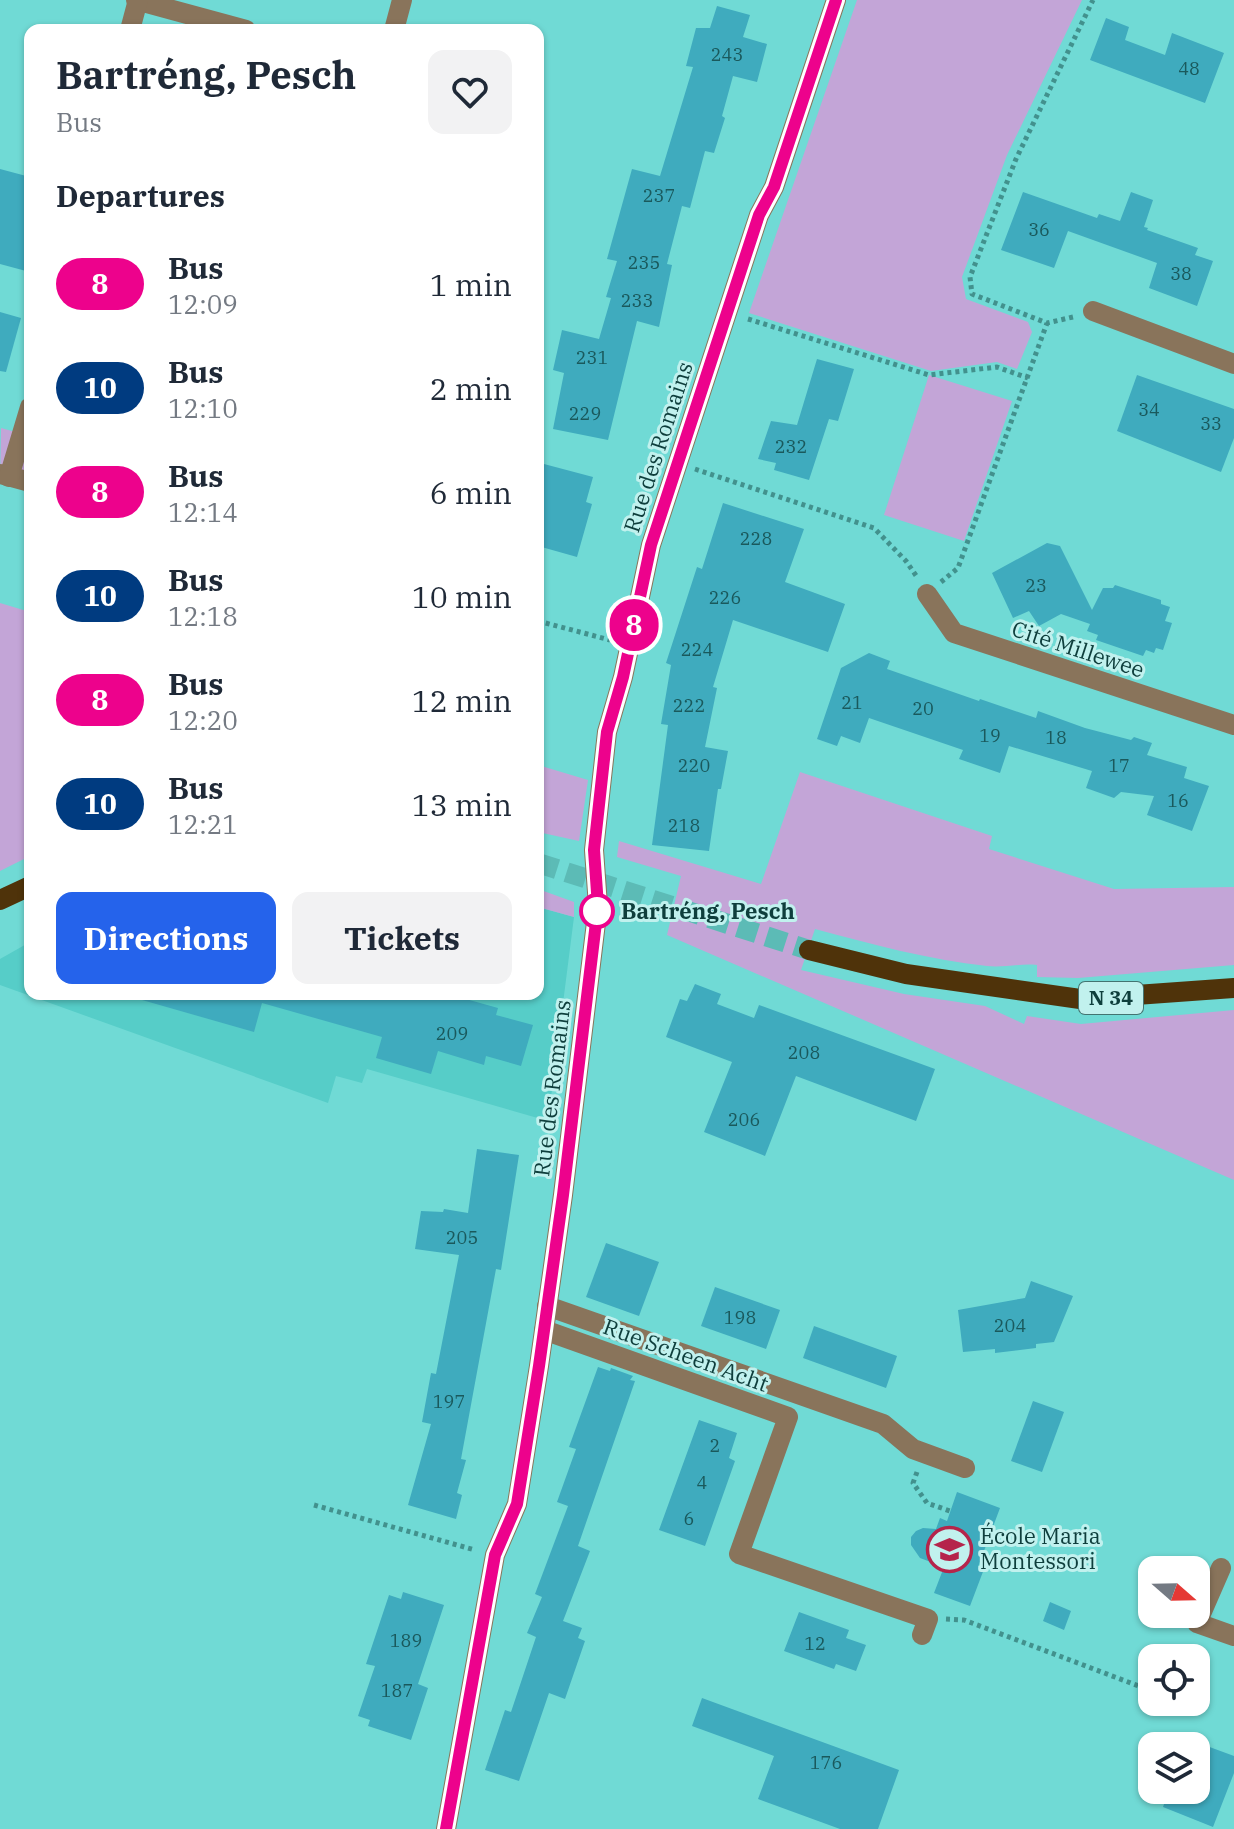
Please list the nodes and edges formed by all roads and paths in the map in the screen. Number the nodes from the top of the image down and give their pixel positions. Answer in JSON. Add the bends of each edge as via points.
{"nodes":[{"id":1,"x":137,"y":0,"type":"edge"},
{"id":2,"x":402,"y":0,"type":"edge"},
{"id":3,"x":836,"y":0,"type":"edge"},
{"id":4,"x":1093,"y":0,"type":"edge"},
{"id":5,"x":131,"y":24,"type":"edge"},
{"id":6,"x":224,"y":24,"type":"edge"},
{"id":7,"x":396,"y":24,"type":"edge"},
{"id":8,"x":1093,"y":311,"type":"joint"},
{"id":9,"x":728,"y":313,"type":"junction"},
{"id":10,"x":1047,"y":323,"type":"junction"},
{"id":11,"x":1234,"y":364,"type":"edge"},
{"id":12,"x":1028,"y":378,"type":"junction"},
{"id":13,"x":24,"y":423,"type":"edge"},
{"id":14,"x":679,"y":464,"type":"junction"},
{"id":15,"x":3,"y":478,"type":"edge"},
{"id":16,"x":24,"y":481,"type":"edge"},
{"id":17,"x":927,"y":594,"type":"junction"},
{"id":18,"x":544,"y":623,"type":"edge"},
{"id":19,"x":630,"y":646,"type":"junction"},
{"id":20,"x":1234,"y":725,"type":"edge"},
{"id":21,"x":24,"y":889,"type":"edge"},
{"id":22,"x":0,"y":900,"type":"edge"},
{"id":23,"x":809,"y":950,"type":"tunnel mouth"},
{"id":24,"x":1234,"y":988,"type":"edge"},
{"id":25,"x":547,"y":1306,"type":"junction"},
{"id":26,"x":544,"y":1330,"type":"junction"},
{"id":27,"x":965,"y":1468,"type":"dead end"},
{"id":28,"x":913,"y":1483,"type":"dead end"},
{"id":29,"x":314,"y":1505,"type":"dead end"},
{"id":30,"x":950,"y":1511,"type":"dead end"},
{"id":31,"x":495,"y":1555,"type":"junction"},
{"id":32,"x":1221,"y":1568,"type":"dead end"},
{"id":33,"x":925,"y":1627,"type":"joint"},
{"id":34,"x":1234,"y":1636,"type":"edge"},
{"id":35,"x":1138,"y":1686,"type":"edge"},
{"id":36,"x":446,"y":1829,"type":"edge"}],
"edges":[{"from":1,"to":5,"type":"street"},
{"from":1,"to":6,"type":"street"},
{"from":2,"to":7,"type":"street"},
{"from":3,"to":9,"type":"street","name":"Rue des Romains"},
{"from":4,"to":10,"type":"path","via":[[1016,159],[970,277],[972,294]]},
{"from":8,"to":10,"type":"path"},
{"from":8,"to":11,"type":"street"},
{"from":9,"to":12,"type":"path","via":[[929,375],[997,367]]},
{"from":9,"to":14,"type":"street","name":"Rue des Romains"},
{"from":10,"to":12,"type":"path"},
{"from":12,"to":17,"type":"path","via":[[958,568]]},
{"from":13,"to":15,"type":"street"},
{"from":14,"to":17,"type":"path","via":[[874,528],[906,561]]},
{"from":14,"to":19,"type":"street","name":"Rue des Romains","via":[[651,545]]},
{"from":15,"to":16,"type":"street"},
{"from":17,"to":20,"type":"street","name":"Cité Millewee","via":[[954,633]]},
{"from":18,"to":19,"type":"path"},
{"from":19,"to":25,"type":"street","name":"Rue des Romains","via":[[607,732],[594,850],[598,906]]},
{"from":21,"to":22,"type":"main road"},
{"from":23,"to":24,"type":"main road","number":"N 34","via":[[906,974],[1080,999]]},
{"from":25,"to":26,"type":"street","name":"Rue des Romains"},
{"from":25,"to":27,"type":"street","via":[[883,1424],[913,1449]]},
{"from":26,"to":31,"type":"street","name":"Rue des Romains","via":[[517,1504]]},
{"from":26,"to":33,"type":"street","name":"Rue Scheen Acht","via":[[788,1417],[739,1554]]},
{"from":28,"to":30,"type":"path","via":[[927,1503]]},
{"from":29,"to":31,"type":"path"},
{"from":31,"to":36,"type":"street","name":"Rue des Romains"},
{"from":32,"to":34,"type":"street","via":[[1197,1623]]},
{"from":33,"to":35,"type":"path","via":[[964,1620]]}]}
